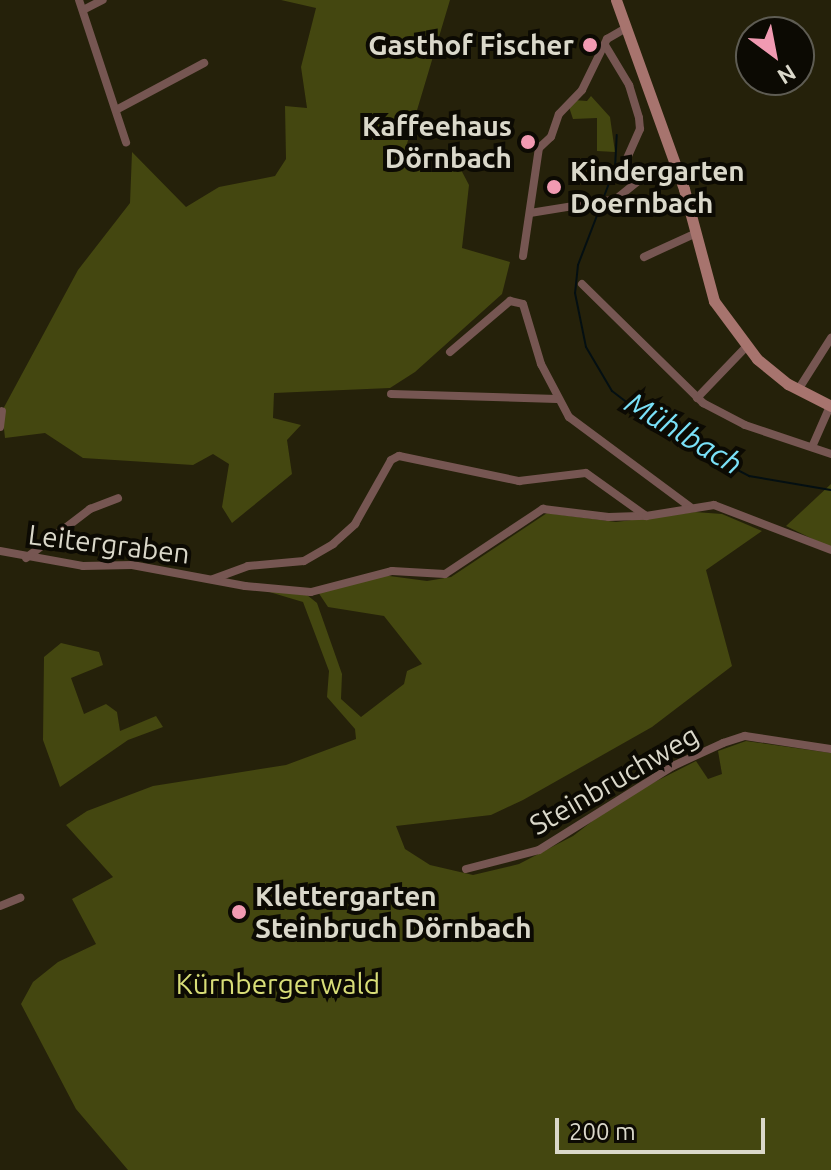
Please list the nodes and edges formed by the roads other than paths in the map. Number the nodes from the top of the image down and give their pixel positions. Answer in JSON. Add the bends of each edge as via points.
{"nodes":[{"id":1,"x":79,"y":0,"type":"edge"},
{"id":2,"x":103,"y":0,"type":"edge"},
{"id":3,"x":616,"y":0,"type":"edge"},
{"id":4,"x":83,"y":10,"type":"junction"},
{"id":5,"x":626,"y":28,"type":"junction"},
{"id":6,"x":605,"y":45,"type":"junction"},
{"id":7,"x":204,"y":63,"type":"dead end"},
{"id":8,"x":116,"y":110,"type":"junction"},
{"id":9,"x":126,"y":142,"type":"dead end"},
{"id":10,"x":675,"y":164,"type":"junction"},
{"id":11,"x":632,"y":185,"type":"junction"},
{"id":12,"x":530,"y":213,"type":"junction"},
{"id":13,"x":694,"y":234,"type":"junction"},
{"id":14,"x":523,"y":256,"type":"dead end"},
{"id":15,"x":644,"y":257,"type":"dead end"},
{"id":16,"x":582,"y":284,"type":"dead end"},
{"id":17,"x":831,"y":338,"type":"edge"},
{"id":18,"x":746,"y":347,"type":"junction"},
{"id":19,"x":450,"y":352,"type":"dead end"},
{"id":20,"x":798,"y":390,"type":"junction"},
{"id":21,"x":391,"y":394,"type":"dead end"},
{"id":22,"x":697,"y":398,"type":"junction"},
{"id":23,"x":557,"y":399,"type":"junction"},
{"id":24,"x":831,"y":406,"type":"edge"},
{"id":25,"x":2,"y":411,"type":"dead end"},
{"id":26,"x":0,"y":427,"type":"edge"},
{"id":27,"x":812,"y":447,"type":"junction"},
{"id":28,"x":831,"y":454,"type":"edge"},
{"id":29,"x":118,"y":498,"type":"dead end"},
{"id":30,"x":690,"y":507,"type":"junction"},
{"id":31,"x":646,"y":516,"type":"junction"},
{"id":32,"x":831,"y":550,"type":"edge"},
{"id":33,"x":0,"y":551,"type":"edge"},
{"id":34,"x":26,"y":558,"type":"junction"},
{"id":35,"x":213,"y":579,"type":"junction"},
{"id":36,"x":831,"y":749,"type":"edge"},
{"id":37,"x":466,"y":869,"type":"dead end"},
{"id":38,"x":20,"y":898,"type":"dead end"},
{"id":39,"x":0,"y":906,"type":"edge"}],
"edges":[{"from":1,"to":4,"type":"street"},
{"from":2,"to":4,"type":"street"},
{"from":3,"to":5,"type":"street"},
{"from":4,"to":8,"type":"street"},
{"from":5,"to":6,"type":"street","via":[[611,34]]},
{"from":5,"to":10,"type":"street"},
{"from":6,"to":11,"type":"street","via":[[629,85],[639,118],[640,129],[625,163]]},
{"from":6,"to":12,"type":"street","via":[[582,90],[559,114],[551,137],[539,148]]},
{"from":7,"to":8,"type":"street"},
{"from":8,"to":9,"type":"street"},
{"from":10,"to":11,"type":"street"},
{"from":10,"to":13,"type":"street"},
{"from":11,"to":12,"type":"street","via":[[608,202]]},
{"from":12,"to":14,"type":"street"},
{"from":13,"to":15,"type":"street"},
{"from":13,"to":18,"type":"street","via":[[708,286]]},
{"from":16,"to":22,"type":"street"},
{"from":17,"to":20,"type":"street"},
{"from":18,"to":20,"type":"street"},
{"from":18,"to":22,"type":"street"},
{"from":19,"to":23,"type":"street","via":[[518,301],[526,309]]},
{"from":20,"to":24,"type":"street"},
{"from":21,"to":23,"type":"street"},
{"from":22,"to":27,"type":"street","via":[[745,425]]},
{"from":23,"to":30,"type":"street","via":[[582,429]]},
{"from":24,"to":27,"type":"street"},
{"from":25,"to":26,"type":"street"},
{"from":27,"to":28,"type":"street"},
{"from":29,"to":34,"type":"street","via":[[90,509]]},
{"from":30,"to":31,"type":"street","name":"Leitergraben"},
{"from":30,"to":32,"type":"street","name":"Leitergraben","via":[[726,507]]},
{"from":31,"to":35,"type":"street","name":"Leitergraben","via":[[543,509],[466,565],[438,577],[392,571],[336,589],[301,592]]},
{"from":31,"to":35,"type":"street","via":[[586,473],[519,481],[399,456],[391,460],[355,524],[333,544],[304,561],[248,566]]},
{"from":33,"to":34,"type":"street","name":"Leitergraben"},
{"from":34,"to":35,"type":"street","name":"Leitergraben","via":[[95,567],[132,565]]},
{"from":36,"to":37,"type":"street","name":"Steinbruchweg","via":[[745,736],[723,743],[673,766],[539,850]]},
{"from":38,"to":39,"type":"street"}]}
